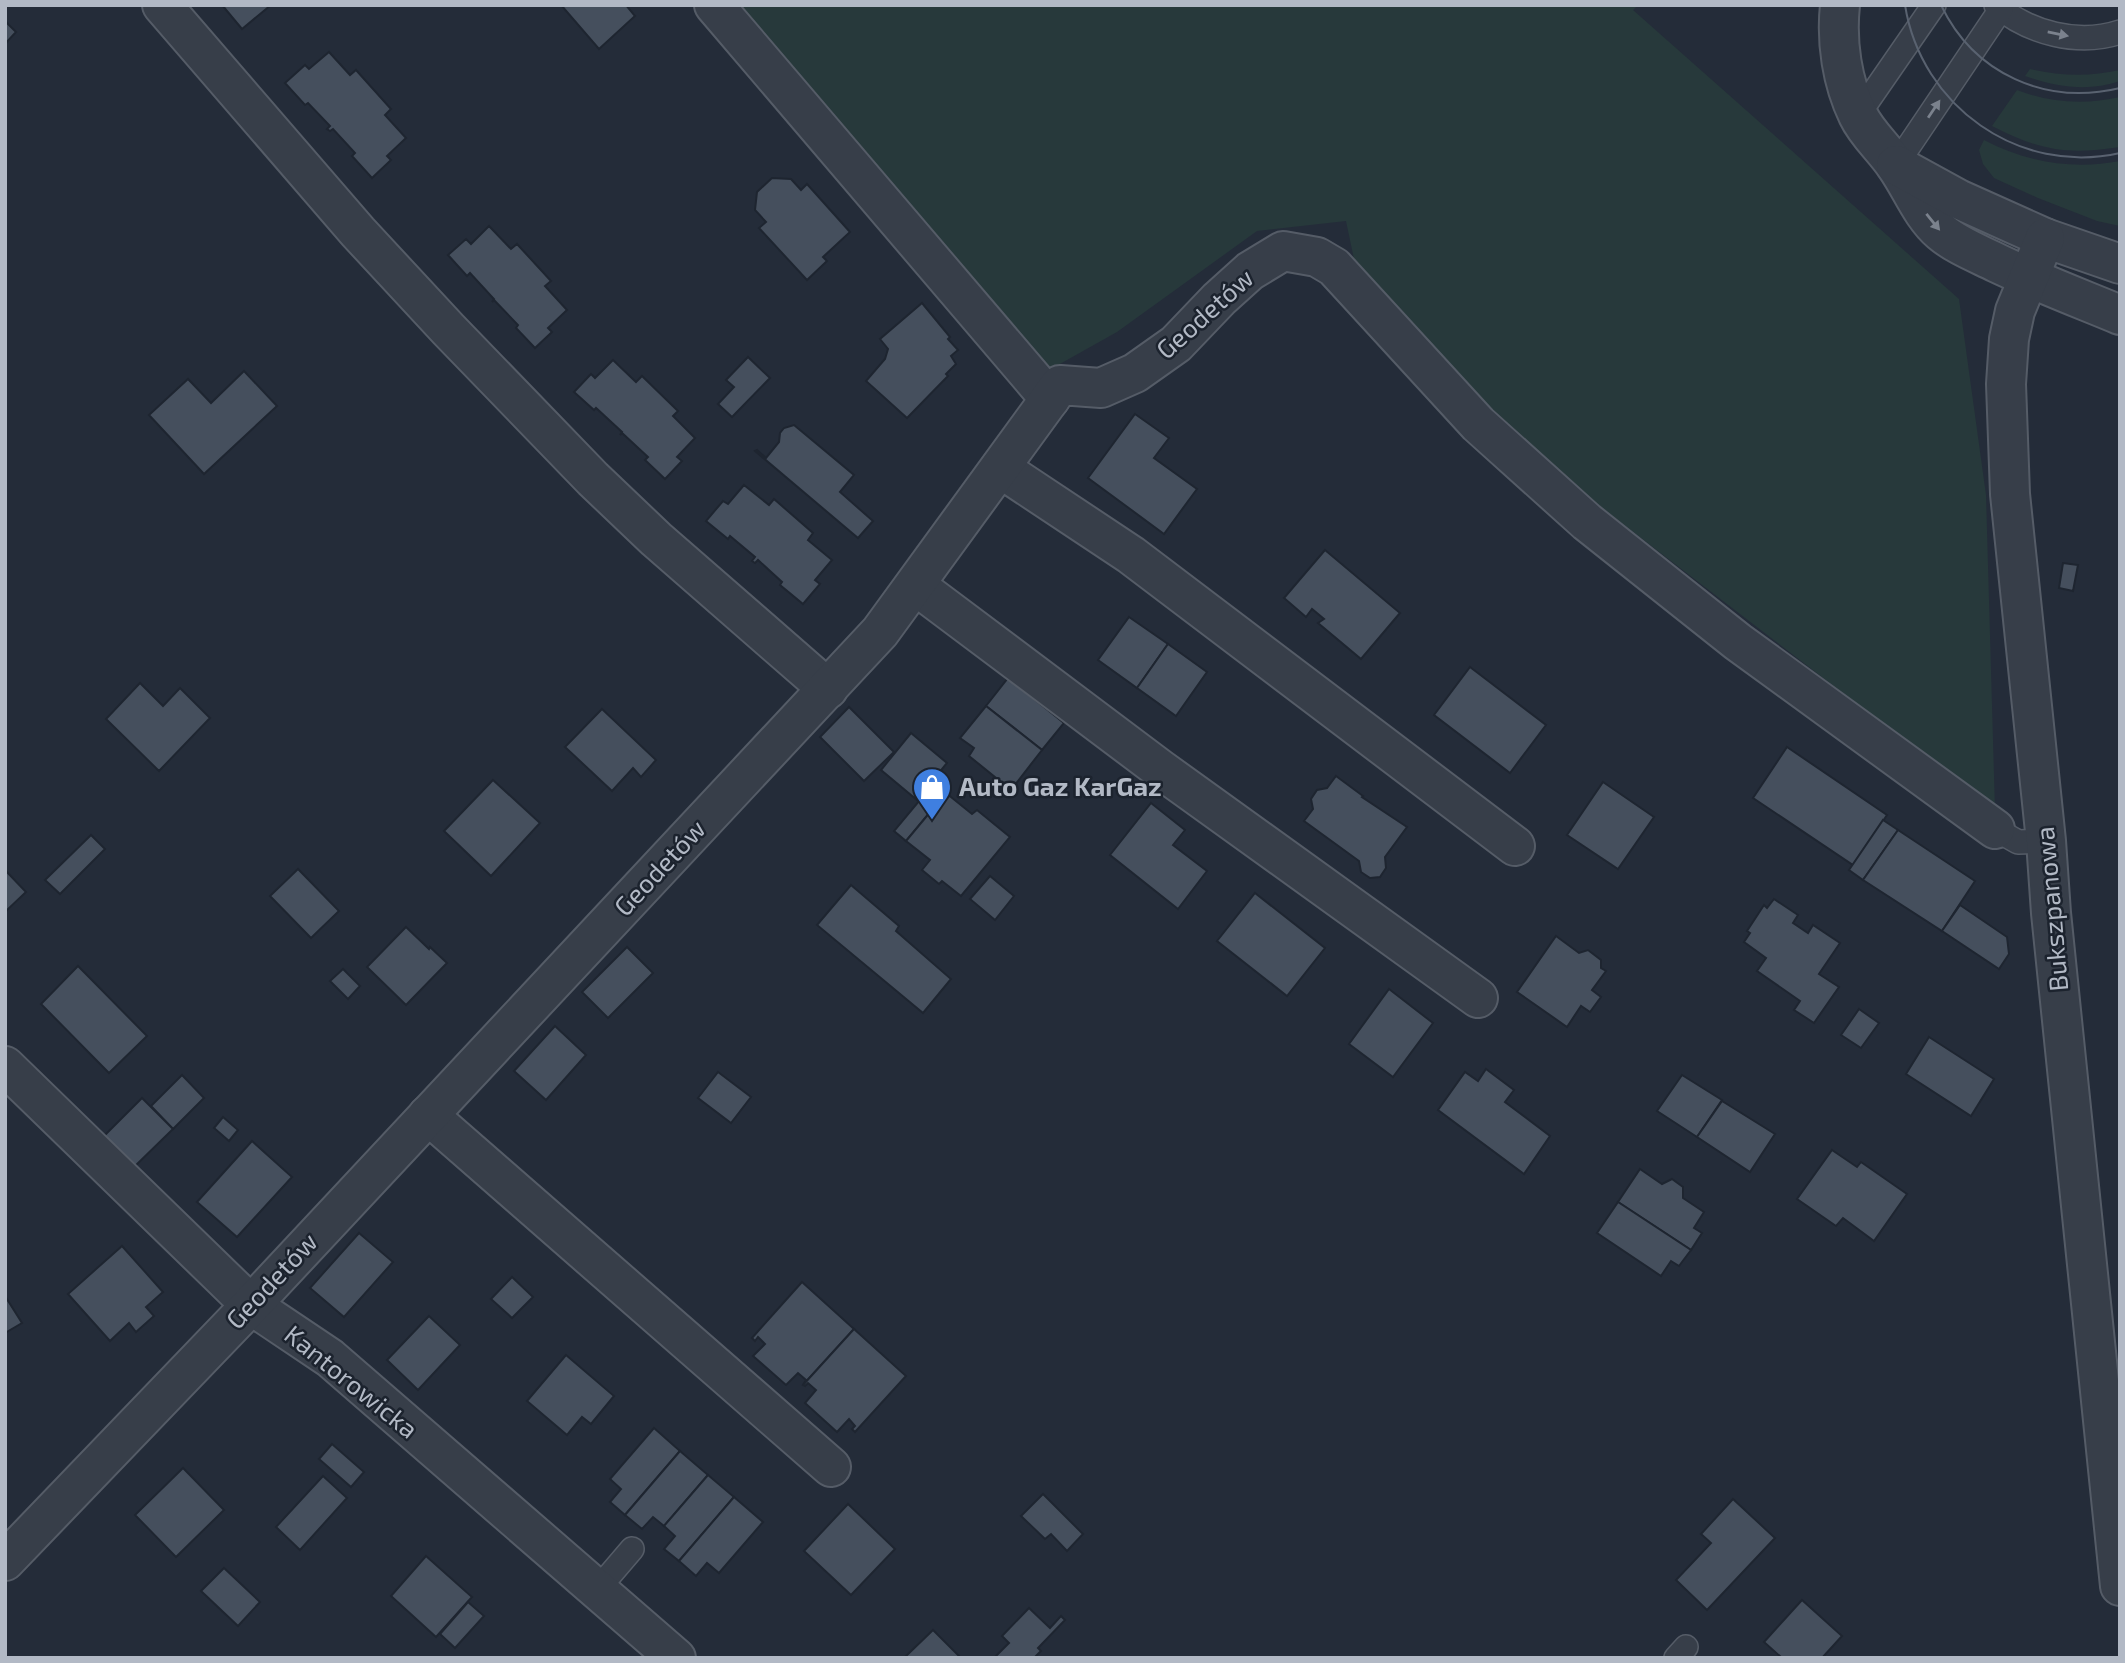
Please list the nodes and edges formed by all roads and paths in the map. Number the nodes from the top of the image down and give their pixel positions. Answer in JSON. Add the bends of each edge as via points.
{"nodes":[{"id":1,"x":162,"y":5,"type":"edge"},
{"id":2,"x":714,"y":5,"type":"edge"},
{"id":3,"x":1840,"y":5,"type":"edge"},
{"id":4,"x":1934,"y":5,"type":"edge"},
{"id":5,"x":1999,"y":7,"type":"edge"},
{"id":6,"x":2120,"y":32,"type":"edge"},
{"id":7,"x":1858,"y":115,"type":"junction"},
{"id":8,"x":1896,"y":165,"type":"junction"},
{"id":9,"x":2045,"y":238,"type":"junction"},
{"id":10,"x":2120,"y":264,"type":"edge"},
{"id":11,"x":2028,"y":277,"type":"junction"},
{"id":12,"x":2120,"y":315,"type":"edge"},
{"id":13,"x":1050,"y":398,"type":"junction"},
{"id":14,"x":1000,"y":468,"type":"junction"},
{"id":15,"x":915,"y":585,"type":"junction"},
{"id":16,"x":828,"y":689,"type":"junction"},
{"id":17,"x":1994,"y":829,"type":"joint"},
{"id":18,"x":2046,"y":841,"type":"junction"},
{"id":19,"x":1515,"y":846,"type":"dead end"},
{"id":20,"x":1478,"y":998,"type":"dead end"},
{"id":21,"x":5,"y":1066,"type":"edge"},
{"id":22,"x":428,"y":1115,"type":"junction"},
{"id":23,"x":251,"y":1305,"type":"junction"},
{"id":24,"x":831,"y":1467,"type":"dead end"},
{"id":25,"x":632,"y":1549,"type":"dead end"},
{"id":26,"x":5,"y":1561,"type":"edge"},
{"id":27,"x":2120,"y":1586,"type":"edge"},
{"id":28,"x":597,"y":1590,"type":"junction"},
{"id":29,"x":676,"y":1658,"type":"edge"}],
"edges":[{"from":1,"to":16,"type":"street","via":[[358,232],[593,479]]},
{"from":2,"to":13,"type":"street"},
{"from":3,"to":7,"type":"street","via":[[1843,72]]},
{"from":4,"to":7,"type":"lane"},
{"from":5,"to":6,"type":"lane","one_way":true,"via":[[2040,31],[2073,37]]},
{"from":8,"to":5,"type":"lane","one_way":true},
{"from":7,"to":8,"type":"street"},
{"from":8,"to":9,"type":"street"},
{"from":8,"to":11,"type":"street","one_way":true,"via":[[1940,232]]},
{"from":9,"to":10,"type":"street"},
{"from":9,"to":11,"type":"street","name":"Bukszpanowa"},
{"from":11,"to":12,"type":"street"},
{"from":11,"to":18,"type":"street","name":"Bukszpanowa","via":[[2009,339],[2006,384],[2010,494]]},
{"from":13,"to":14,"type":"street","name":"Geodetów"},
{"from":13,"to":17,"type":"street","name":"Geodetów","via":[[1060,385],[1101,388],[1135,373],[1176,344],[1250,271],[1283,251],[1317,257],[1334,267],[1478,424],[1587,522],[1738,642]]},
{"from":14,"to":15,"type":"street","name":"Geodetów"},
{"from":14,"to":19,"type":"street","via":[[1131,555]]},
{"from":15,"to":16,"type":"street","name":"Geodetów"},
{"from":15,"to":20,"type":"street"},
{"from":16,"to":22,"type":"street","name":"Geodetów"},
{"from":17,"to":18,"type":"lane","via":[[2018,842]]},
{"from":18,"to":27,"type":"street","name":"Bukszpanowa"},
{"from":21,"to":23,"type":"street","name":"Kantorowicka"},
{"from":22,"to":23,"type":"street","name":"Geodetów"},
{"from":22,"to":24,"type":"street"},
{"from":23,"to":26,"type":"street","name":"Geodetów"},
{"from":23,"to":28,"type":"street","name":"Kantorowicka","via":[[330,1358]]},
{"from":25,"to":28,"type":"lane"},
{"from":28,"to":29,"type":"street","name":"Kantorowicka"}]}
